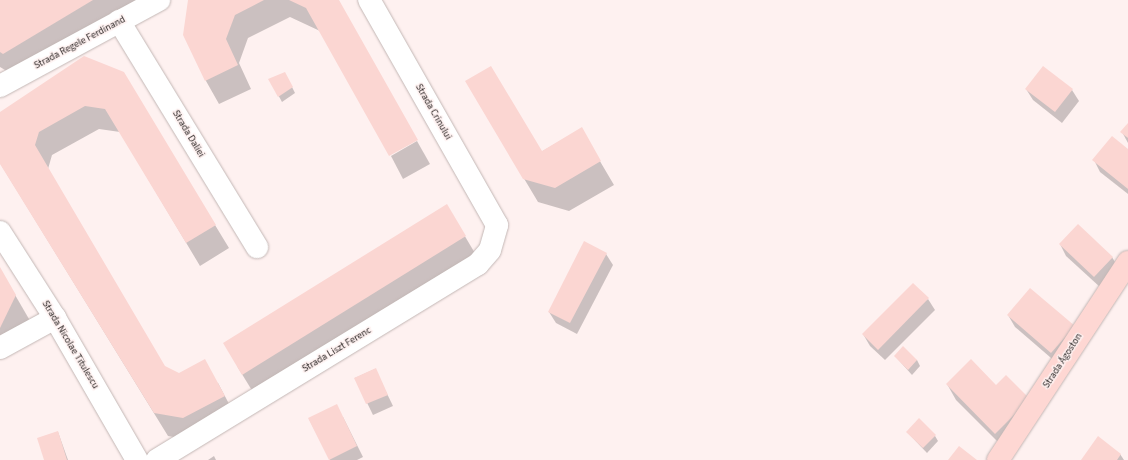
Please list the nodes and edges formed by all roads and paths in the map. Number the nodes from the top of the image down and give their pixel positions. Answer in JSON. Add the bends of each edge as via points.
{"nodes":[{"id":1,"x":159,"y":0,"type":"edge"},
{"id":2,"x":369,"y":0,"type":"edge"},
{"id":3,"x":119,"y":22,"type":"junction"},
{"id":4,"x":0,"y":86,"type":"edge"},
{"id":5,"x":496,"y":225,"type":"joint"},
{"id":6,"x":0,"y":232,"type":"edge"},
{"id":7,"x":257,"y":247,"type":"dead end"},
{"id":8,"x":1128,"y":262,"type":"edge"},
{"id":9,"x":55,"y":318,"type":"junction"},
{"id":10,"x":0,"y":348,"type":"edge"},
{"id":11,"x":137,"y":460,"type":"edge"},
{"id":12,"x":157,"y":460,"type":"edge"},
{"id":13,"x":998,"y":460,"type":"edge"}],
"edges":[{"from":1,"to":3,"type":"street","name":"Strada Regele Ferdinand"},
{"from":2,"to":5,"type":"street","name":"Strada Crinului"},
{"from":3,"to":4,"type":"street","name":"Strada Regele Ferdinand"},
{"from":3,"to":7,"type":"street","name":"Strada Daliei"},
{"from":5,"to":12,"type":"street","name":"Strada Liszt Ferenc","via":[[490,250],[478,264]]},
{"from":6,"to":9,"type":"street","name":"Strada Nicolae Titulescu"},
{"from":8,"to":13,"type":"main road","name":"Strada Ágoston"},
{"from":9,"to":10,"type":"street"},
{"from":9,"to":11,"type":"street","name":"Strada Nicolae Titulescu"}]}
